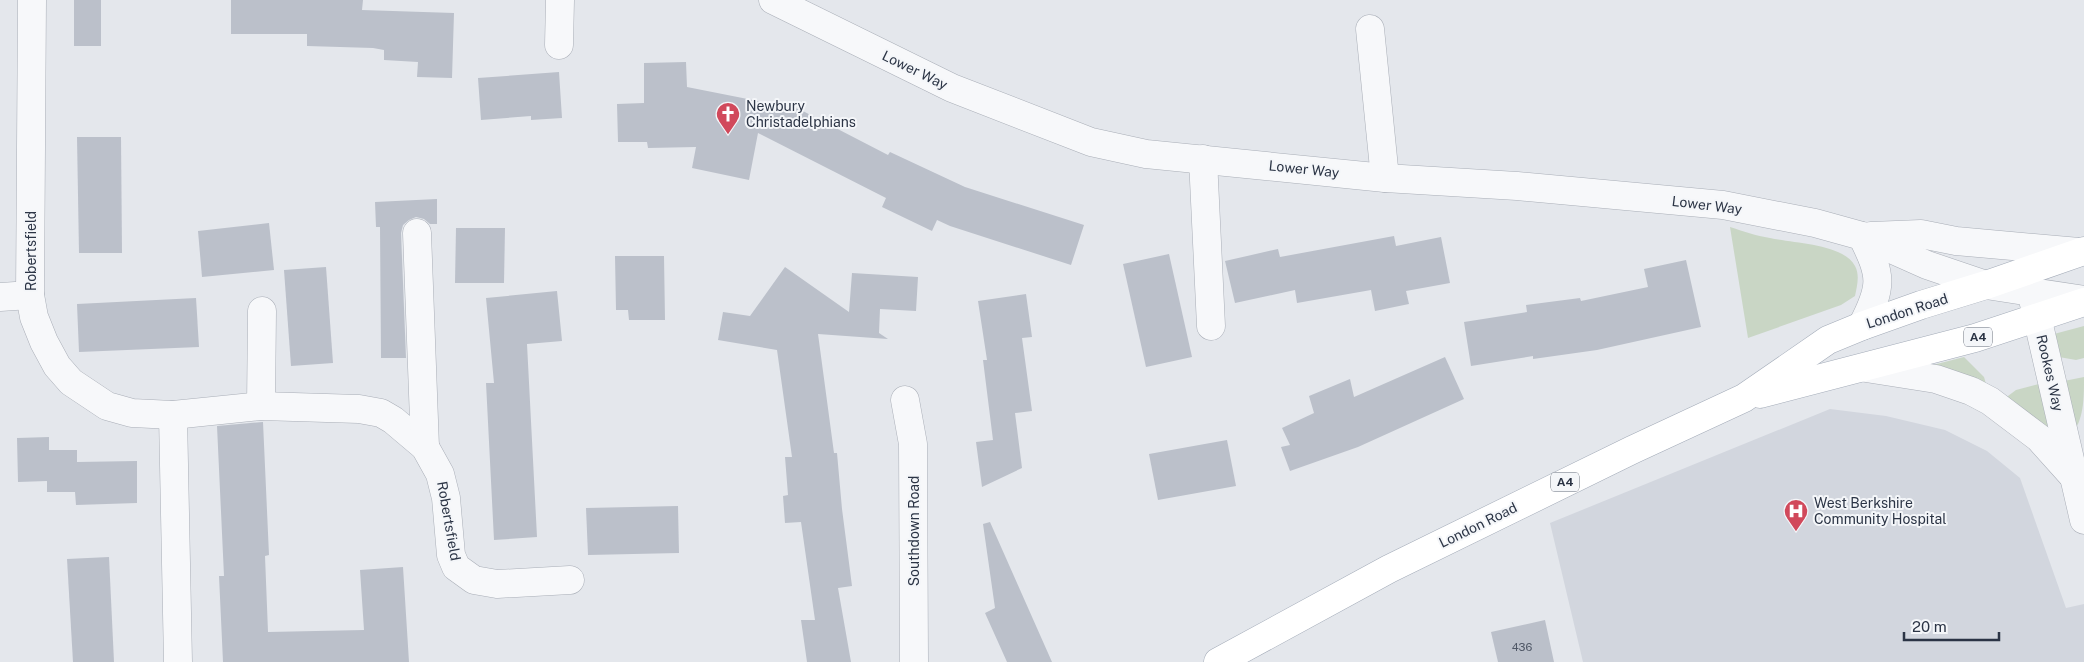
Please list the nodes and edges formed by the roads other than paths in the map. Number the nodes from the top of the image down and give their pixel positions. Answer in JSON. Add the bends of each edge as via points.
{"nodes":[{"id":1,"x":32,"y":0,"type":"edge"},
{"id":2,"x":560,"y":0,"type":"edge"},
{"id":3,"x":773,"y":0,"type":"edge"},
{"id":4,"x":1370,"y":29,"type":"dead end"},
{"id":5,"x":558,"y":45,"type":"dead end"},
{"id":6,"x":1203,"y":159,"type":"junction"},
{"id":7,"x":1385,"y":178,"type":"junction"},
{"id":8,"x":417,"y":233,"type":"dead end"},
{"id":9,"x":1862,"y":236,"type":"junction"},
{"id":10,"x":2081,"y":252,"type":"edge"},
{"id":11,"x":1986,"y":285,"type":"junction"},
{"id":12,"x":2035,"y":292,"type":"junction"},
{"id":13,"x":30,"y":295,"type":"junction"},
{"id":14,"x":0,"y":297,"type":"edge"},
{"id":15,"x":2084,"y":301,"type":"edge"},
{"id":16,"x":262,"y":311,"type":"dead end"},
{"id":17,"x":1211,"y":326,"type":"dead end"},
{"id":18,"x":1862,"y":326,"type":"junction"},
{"id":19,"x":1866,"y":368,"type":"junction"},
{"id":20,"x":1744,"y":398,"type":"junction"},
{"id":21,"x":905,"y":400,"type":"dead end"},
{"id":22,"x":261,"y":406,"type":"junction"},
{"id":23,"x":173,"y":415,"type":"junction"},
{"id":24,"x":2084,"y":443,"type":"edge"},
{"id":25,"x":425,"y":447,"type":"junction"},
{"id":26,"x":2075,"y":479,"type":"junction"},
{"id":27,"x":2084,"y":520,"type":"edge"},
{"id":28,"x":570,"y":580,"type":"dead end"},
{"id":29,"x":178,"y":662,"type":"edge"},
{"id":30,"x":914,"y":662,"type":"edge"},
{"id":31,"x":1218,"y":662,"type":"edge"}],
"edges":[{"from":1,"to":13,"type":"street","name":"Robertsfield"},
{"from":2,"to":5,"type":"street"},
{"from":3,"to":6,"type":"street","name":"Lower Way","via":[[952,88],[1090,142],[1146,154]]},
{"from":4,"to":7,"type":"street"},
{"from":6,"to":7,"type":"street","name":"Lower Way"},
{"from":6,"to":17,"type":"street"},
{"from":7,"to":9,"type":"street","name":"Lower Way","via":[[1722,205],[1815,223]]},
{"from":8,"to":25,"type":"street"},
{"from":9,"to":10,"type":"street","name":"Lower Way","via":[[1921,234],[1956,241]]},
{"from":9,"to":11,"type":"street","name":"Lower Way","via":[[1927,265]]},
{"from":9,"to":18,"type":"street","via":[[1873,259],[1878,282],[1874,302]]},
{"from":10,"to":12,"type":"main road","name":"London Road","number":"A4"},
{"from":11,"to":12,"type":"main road","name":"London Road","number":"A4"},
{"from":11,"to":18,"type":"main road","name":"London Road","number":"A4"},
{"from":12,"to":15,"type":"main road","name":"London Road","number":"A4"},
{"from":12,"to":19,"type":"main road","name":"London Road","number":"A4","via":[[1975,338]]},
{"from":12,"to":26,"type":"street","name":"Rookes Way"},
{"from":13,"to":14,"type":"street"},
{"from":13,"to":23,"type":"street","name":"Robertsfield","via":[[44,342],[57,366],[71,382],[107,406],[132,412]]},
{"from":16,"to":22,"type":"street"},
{"from":18,"to":20,"type":"main road","name":"London Road","number":"A4","via":[[1828,340]]},
{"from":19,"to":20,"type":"main road","name":"London Road","number":"A4"},
{"from":19,"to":26,"type":"street","name":"Rookes Way","via":[[1936,379],[1984,398],[2039,438]]},
{"from":20,"to":31,"type":"main road","name":"London Road","number":"A4","via":[[1389,569]]},
{"from":21,"to":30,"type":"street","name":"Southdown Road","via":[[914,444]]},
{"from":22,"to":23,"type":"street","name":"Robertsfield"},
{"from":22,"to":25,"type":"street","name":"Robertsfield","via":[[359,409],[380,413]]},
{"from":23,"to":29,"type":"street"},
{"from":24,"to":26,"type":"street","name":"Rookes Way"},
{"from":25,"to":28,"type":"street","name":"Robertsfield","via":[[440,474],[446,498],[451,555],[456,567],[474,580],[498,584]]},
{"from":26,"to":27,"type":"street","name":"Rookes Way"}]}
